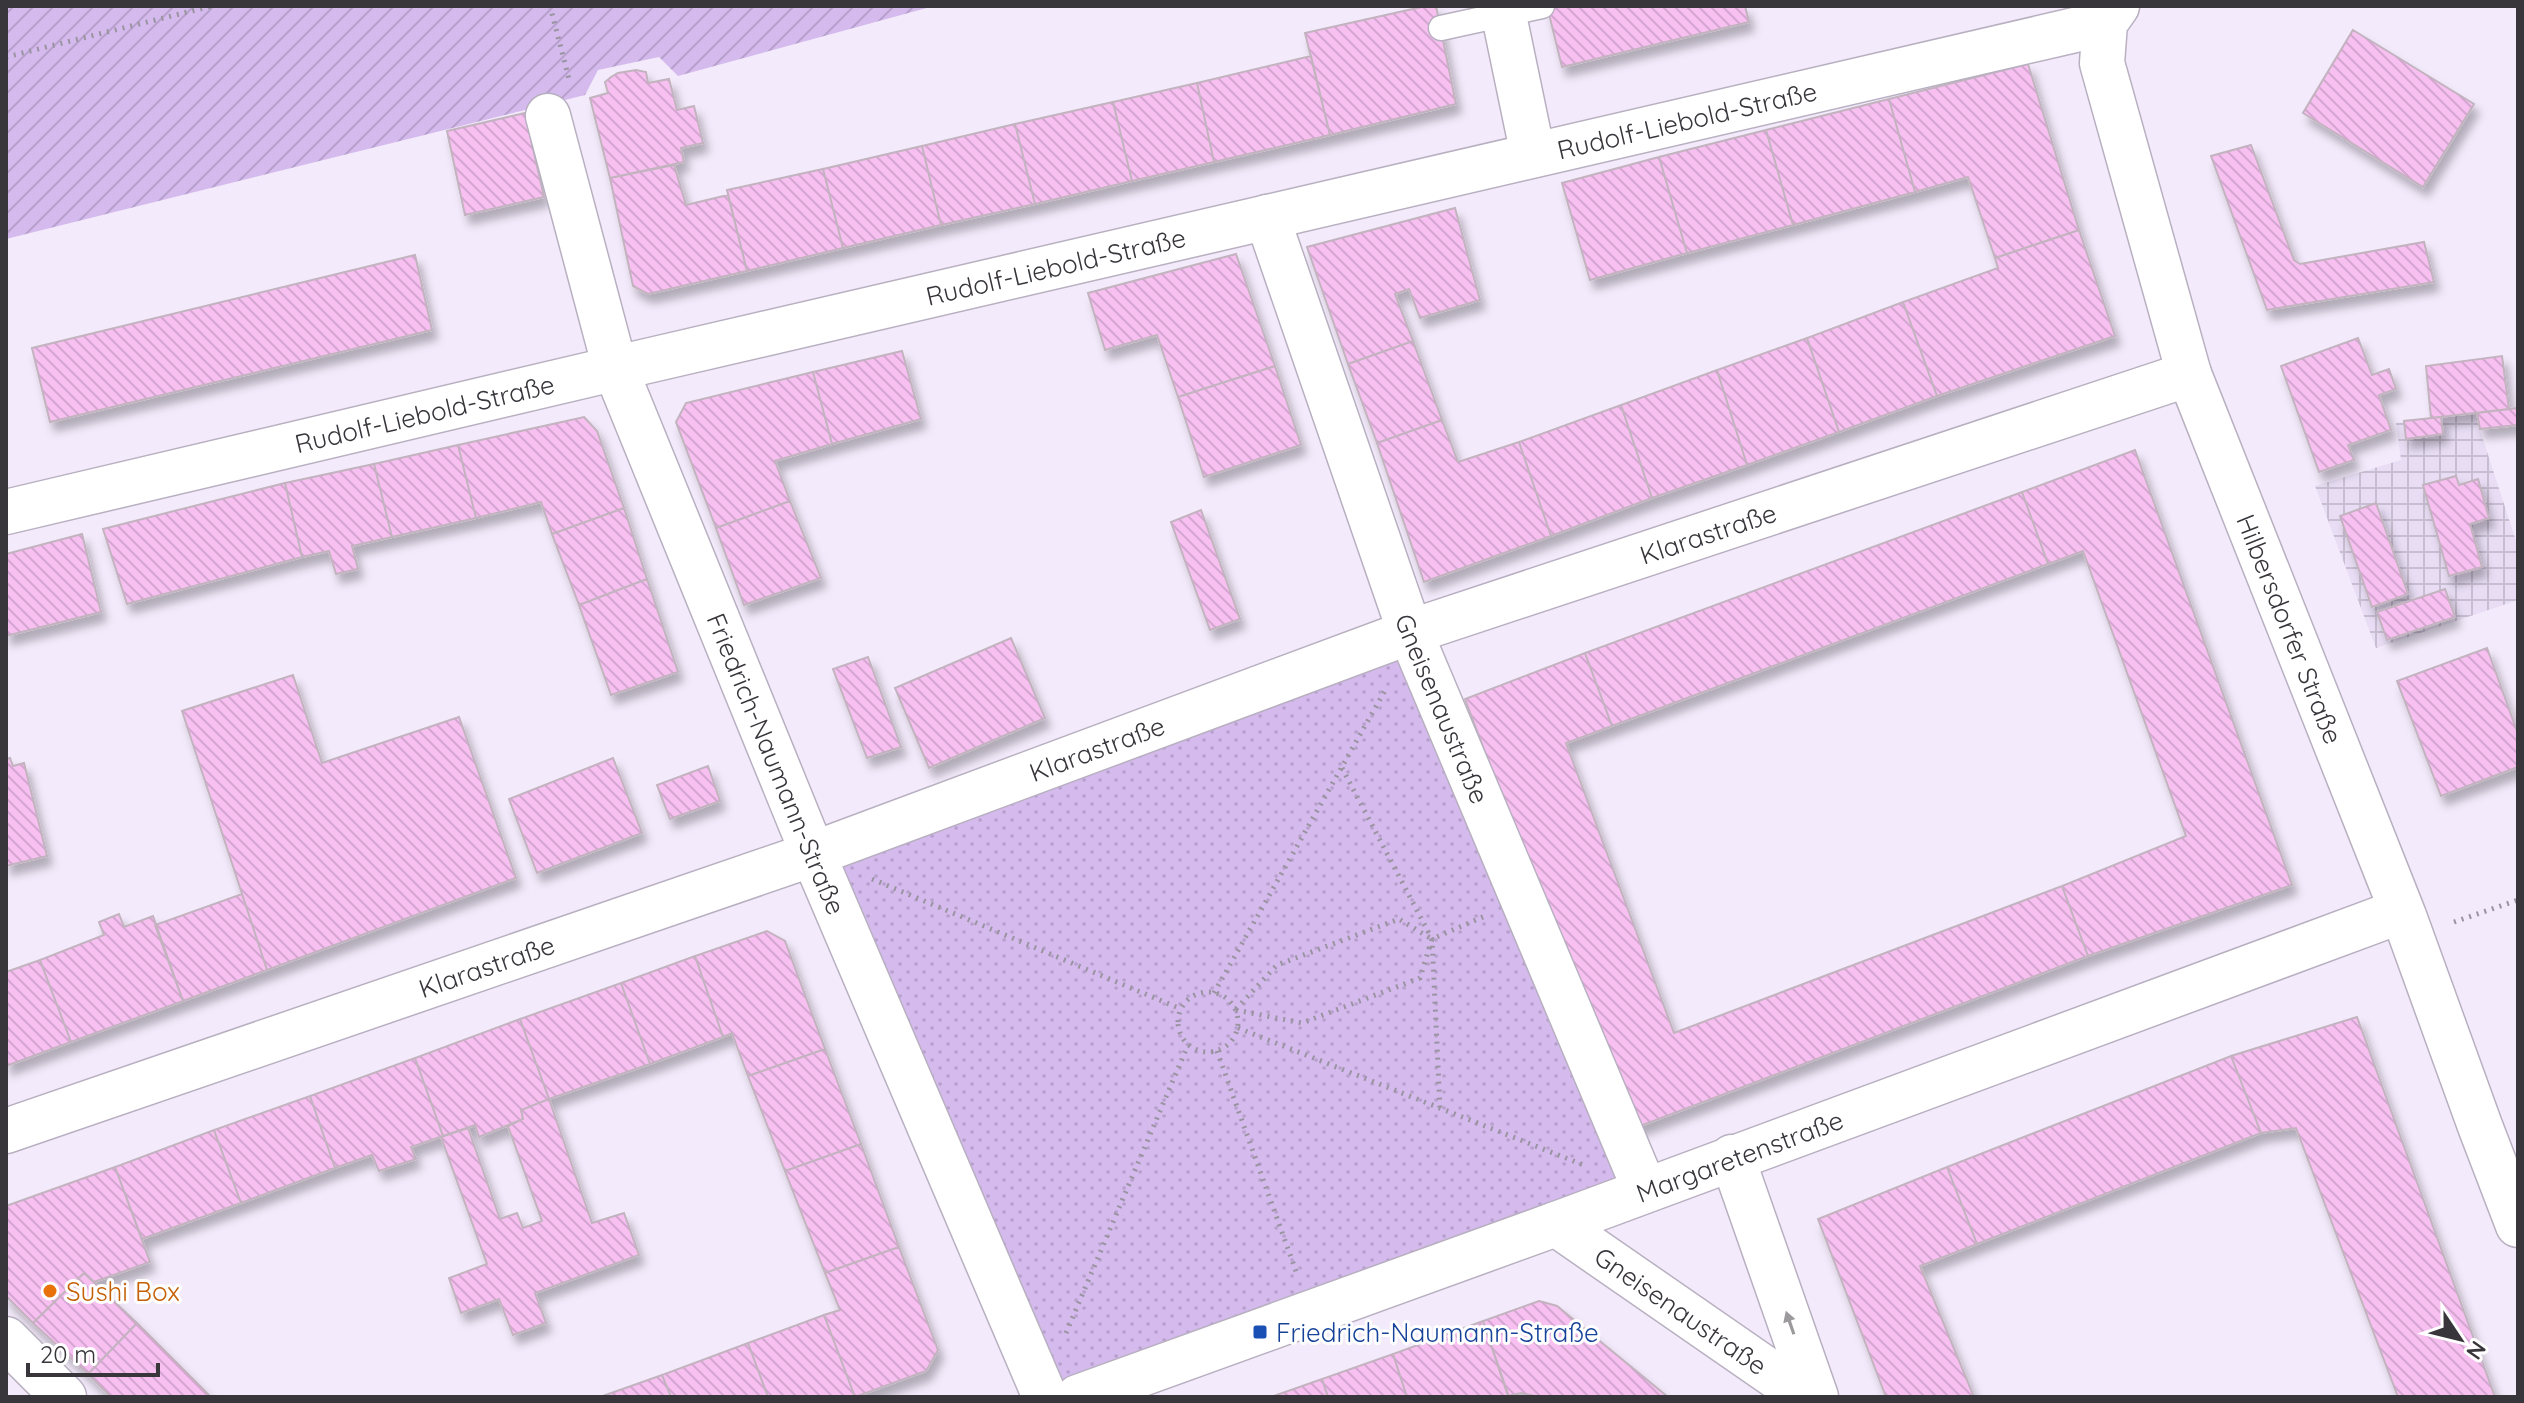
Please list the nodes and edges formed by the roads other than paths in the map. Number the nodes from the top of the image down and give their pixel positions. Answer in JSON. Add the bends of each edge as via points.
{"nodes":[{"id":1,"x":1516,"y":9,"type":"edge"},
{"id":2,"x":2111,"y":15,"type":"edge"},
{"id":3,"x":1441,"y":28,"type":"dead end"},
{"id":4,"x":548,"y":116,"type":"road end"},
{"id":5,"x":1533,"y":155,"type":"junction"},
{"id":6,"x":1267,"y":217,"type":"junction"},
{"id":7,"x":615,"y":368,"type":"junction"},
{"id":8,"x":2189,"y":374,"type":"junction"},
{"id":9,"x":6,"y":512,"type":"edge"},
{"id":10,"x":1410,"y":632,"type":"junction"},
{"id":11,"x":813,"y":854,"type":"junction"},
{"id":12,"x":2406,"y":924,"type":"junction"},
{"id":13,"x":6,"y":1131,"type":"edge"},
{"id":14,"x":1732,"y":1157,"type":"junction"},
{"id":15,"x":1645,"y":1190,"type":"junction"},
{"id":16,"x":1556,"y":1224,"type":"junction"},
{"id":17,"x":2518,"y":1225,"type":"edge"},
{"id":18,"x":6,"y":1339,"type":"edge"},
{"id":19,"x":64,"y":1397,"type":"edge"},
{"id":20,"x":1045,"y":1397,"type":"edge"},
{"id":21,"x":1078,"y":1397,"type":"edge"},
{"id":22,"x":1806,"y":1397,"type":"edge"},
{"id":23,"x":1816,"y":1397,"type":"edge"}],
"edges":[{"from":1,"to":3,"type":"lane"},
{"from":1,"to":5,"type":"street"},
{"from":2,"to":5,"type":"street","name":"Rudolf-Liebold-Straße"},
{"from":2,"to":8,"type":"street","name":"Hilbersdorfer Straße","via":[[2102,63]]},
{"from":4,"to":7,"type":"street","name":"Friedrich-Naumann-Straße"},
{"from":5,"to":6,"type":"street","name":"Rudolf-Liebold-Straße"},
{"from":6,"to":7,"type":"street","name":"Rudolf-Liebold-Straße"},
{"from":6,"to":10,"type":"street","name":"Gneisenaustraße"},
{"from":7,"to":9,"type":"street","name":"Rudolf-Liebold-Straße"},
{"from":7,"to":11,"type":"street","name":"Friedrich-Naumann-Straße"},
{"from":8,"to":10,"type":"street","name":"Klarastraße"},
{"from":8,"to":12,"type":"street","name":"Hilbersdorfer Straße"},
{"from":10,"to":11,"type":"street","name":"Klarastraße"},
{"from":10,"to":15,"type":"street","name":"Gneisenaustraße"},
{"from":11,"to":13,"type":"street","name":"Klarastraße"},
{"from":11,"to":20,"type":"street","name":"Friedrich-Naumann-Straße"},
{"from":12,"to":14,"type":"street","name":"Margaretenstraße"},
{"from":12,"to":17,"type":"street","name":"Hilbersdorfer Straße"},
{"from":14,"to":15,"type":"street","name":"Margaretenstraße"},
{"from":23,"to":14,"type":"street","name":"Gneisenaustraße","one_way":true},
{"from":15,"to":16,"type":"street","name":"Margaretenstraße"},
{"from":16,"to":21,"type":"street","name":"Margaretenstraße"},
{"from":16,"to":22,"type":"street","name":"Gneisenaustraße"},
{"from":18,"to":19,"type":"street"}]}
